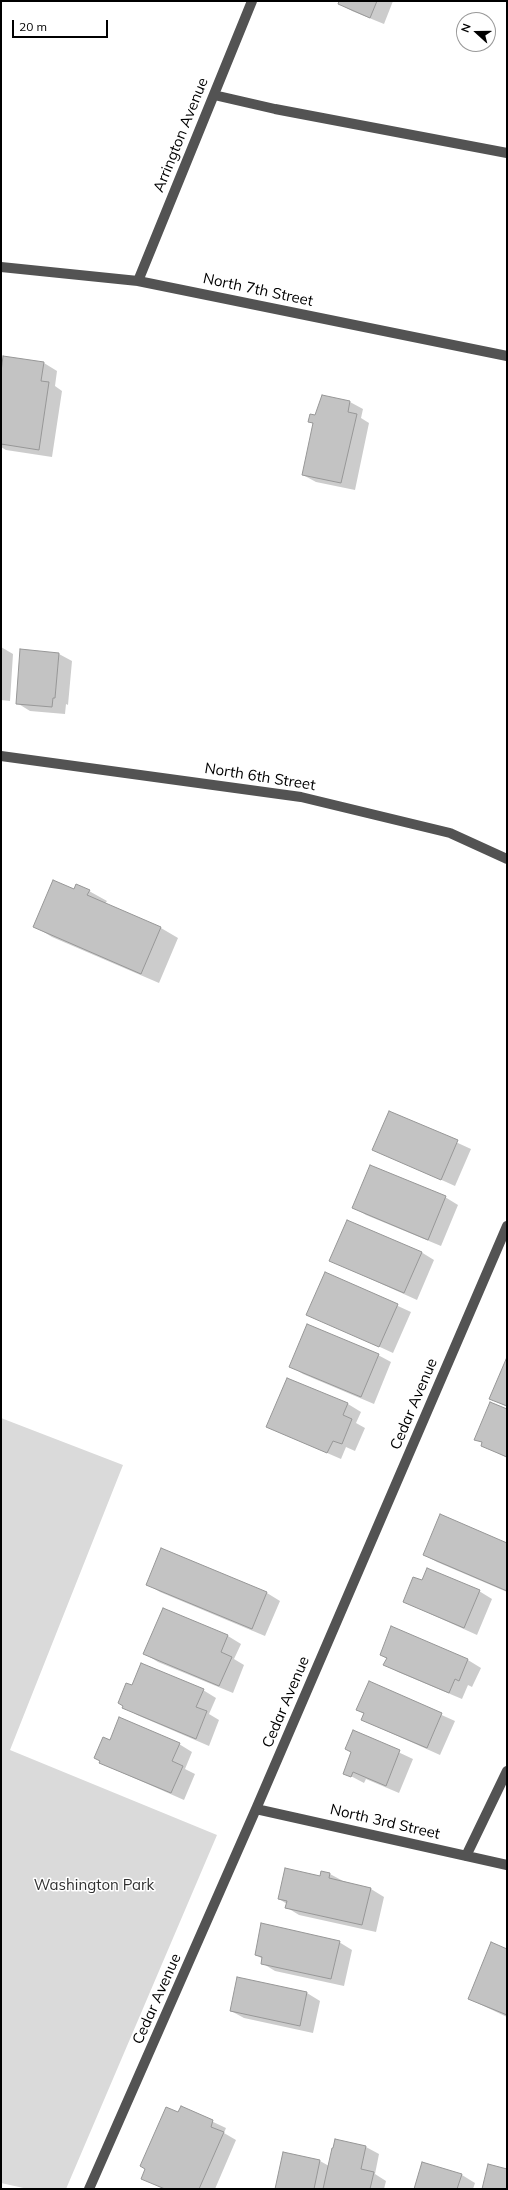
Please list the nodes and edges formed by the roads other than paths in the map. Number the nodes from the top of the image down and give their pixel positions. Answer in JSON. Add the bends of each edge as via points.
{"nodes":[{"id":1,"x":252,"y":1,"type":"edge"},
{"id":2,"x":214,"y":95,"type":"junction"},
{"id":3,"x":507,"y":153,"type":"edge"},
{"id":4,"x":1,"y":267,"type":"edge"},
{"id":5,"x":138,"y":281,"type":"junction"},
{"id":6,"x":506,"y":354,"type":"edge"},
{"id":7,"x":1,"y":756,"type":"edge"},
{"id":8,"x":507,"y":859,"type":"edge"},
{"id":9,"x":507,"y":1226,"type":"edge"},
{"id":10,"x":507,"y":1771,"type":"edge"},
{"id":11,"x":256,"y":1809,"type":"junction"},
{"id":12,"x":466,"y":1856,"type":"junction"},
{"id":13,"x":507,"y":1865,"type":"edge"},
{"id":14,"x":90,"y":2189,"type":"edge"}],
"edges":[{"from":1,"to":2,"type":"street","name":"Arrington Avenue"},
{"from":2,"to":3,"type":"street"},
{"from":2,"to":5,"type":"street","name":"Arrington Avenue"},
{"from":4,"to":5,"type":"street","name":"North 7th Street"},
{"from":5,"to":6,"type":"street","name":"North 7th Street"},
{"from":7,"to":8,"type":"street","name":"North 6th Street","via":[[301,797],[450,833]]},
{"from":9,"to":11,"type":"street","name":"Cedar Avenue"},
{"from":10,"to":12,"type":"street"},
{"from":11,"to":12,"type":"street","name":"North 3rd Street"},
{"from":11,"to":14,"type":"street","name":"Cedar Avenue"},
{"from":12,"to":13,"type":"street","name":"North 3rd Street"}]}
